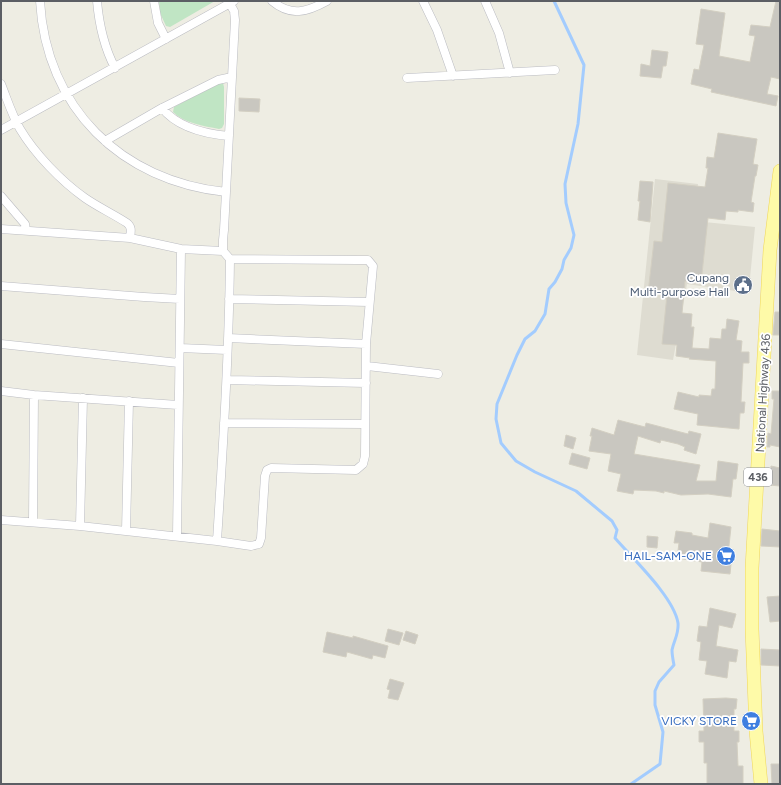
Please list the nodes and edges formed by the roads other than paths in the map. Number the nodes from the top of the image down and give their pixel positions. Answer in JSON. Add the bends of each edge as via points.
{"nodes":[{"id":1,"x":40,"y":1,"type":"edge"},
{"id":2,"x":97,"y":1,"type":"edge"},
{"id":3,"x":154,"y":1,"type":"edge"},
{"id":4,"x":272,"y":1,"type":"edge"},
{"id":5,"x":327,"y":1,"type":"edge"},
{"id":6,"x":423,"y":1,"type":"edge"},
{"id":7,"x":485,"y":1,"type":"edge"},
{"id":8,"x":233,"y":2,"type":"edge"},
{"id":9,"x":166,"y":39,"type":"junction"},
{"id":10,"x":115,"y":68,"type":"junction"},
{"id":11,"x":555,"y":70,"type":"dead end"},
{"id":12,"x":510,"y":72,"type":"junction"},
{"id":13,"x":232,"y":76,"type":"junction"},
{"id":14,"x":453,"y":76,"type":"junction"},
{"id":15,"x":407,"y":78,"type":"dead end"},
{"id":16,"x":1,"y":84,"type":"edge"},
{"id":17,"x":66,"y":94,"type":"junction"},
{"id":18,"x":162,"y":108,"type":"junction"},
{"id":19,"x":16,"y":121,"type":"junction"},
{"id":20,"x":1,"y":130,"type":"edge"},
{"id":21,"x":229,"y":136,"type":"junction"},
{"id":22,"x":105,"y":141,"type":"junction"},
{"id":23,"x":780,"y":170,"type":"edge"},
{"id":24,"x":226,"y":192,"type":"junction"},
{"id":25,"x":1,"y":196,"type":"edge"},
{"id":26,"x":1,"y":229,"type":"edge"},
{"id":27,"x":26,"y":230,"type":"junction"},
{"id":28,"x":130,"y":238,"type":"junction"},
{"id":29,"x":181,"y":248,"type":"junction"},
{"id":30,"x":223,"y":251,"type":"junction"},
{"id":31,"x":230,"y":259,"type":"junction"},
{"id":32,"x":1,"y":286,"type":"edge"},
{"id":33,"x":180,"y":299,"type":"junction"},
{"id":34,"x":230,"y":299,"type":"junction"},
{"id":35,"x":369,"y":302,"type":"junction"},
{"id":36,"x":228,"y":338,"type":"junction"},
{"id":37,"x":1,"y":344,"type":"edge"},
{"id":38,"x":366,"y":344,"type":"junction"},
{"id":39,"x":180,"y":348,"type":"junction"},
{"id":40,"x":227,"y":350,"type":"junction"},
{"id":41,"x":179,"y":363,"type":"junction"},
{"id":42,"x":366,"y":366,"type":"junction"},
{"id":43,"x":438,"y":374,"type":"dead end"},
{"id":44,"x":227,"y":380,"type":"junction"},
{"id":45,"x":366,"y":383,"type":"junction"},
{"id":46,"x":1,"y":391,"type":"edge"},
{"id":47,"x":34,"y":395,"type":"junction"},
{"id":48,"x":83,"y":398,"type":"junction"},
{"id":49,"x":129,"y":401,"type":"junction"},
{"id":50,"x":178,"y":405,"type":"junction"},
{"id":51,"x":224,"y":423,"type":"junction"},
{"id":52,"x":365,"y":424,"type":"junction"},
{"id":53,"x":1,"y":520,"type":"edge"},
{"id":54,"x":33,"y":522,"type":"junction"},
{"id":55,"x":80,"y":526,"type":"junction"},
{"id":56,"x":126,"y":531,"type":"junction"},
{"id":57,"x":177,"y":536,"type":"junction"},
{"id":58,"x":218,"y":541,"type":"junction"},
{"id":59,"x":761,"y":784,"type":"edge"}],
"edges":[{"from":1,"to":17,"type":"street","via":[[46,42]]},
{"from":2,"to":10,"type":"street","via":[[102,32]]},
{"from":3,"to":9,"type":"street","via":[[156,16]]},
{"from":4,"to":5,"type":"street","via":[[281,8],[296,11],[310,10]]},
{"from":6,"to":14,"type":"street","via":[[437,30]]},
{"from":7,"to":12,"type":"street","via":[[499,33]]},
{"from":8,"to":9,"type":"street"},
{"from":8,"to":13,"type":"street","via":[[235,20]]},
{"from":9,"to":10,"type":"street"},
{"from":10,"to":17,"type":"street"},
{"from":11,"to":12,"type":"street"},
{"from":12,"to":14,"type":"street"},
{"from":13,"to":18,"type":"street","via":[[218,80]]},
{"from":13,"to":21,"type":"street"},
{"from":14,"to":15,"type":"street"},
{"from":16,"to":19,"type":"street"},
{"from":17,"to":19,"type":"street"},
{"from":17,"to":22,"type":"street","via":[[86,122]]},
{"from":18,"to":21,"type":"street","via":[[184,125]]},
{"from":18,"to":22,"type":"street"},
{"from":19,"to":20,"type":"street"},
{"from":19,"to":28,"type":"street","via":[[59,176],[84,197],[130,226]]},
{"from":21,"to":24,"type":"street"},
{"from":22,"to":24,"type":"street","via":[[131,160],[159,175],[197,188]]},
{"from":23,"to":59,"type":"main road","name":"National Highway 436","number":"436","via":[[770,250],[752,568],[756,730]]},
{"from":24,"to":30,"type":"street"},
{"from":25,"to":27,"type":"street","via":[[25,224]]},
{"from":26,"to":27,"type":"street"},
{"from":27,"to":28,"type":"street"},
{"from":28,"to":29,"type":"street"},
{"from":29,"to":30,"type":"street"},
{"from":29,"to":33,"type":"street"},
{"from":30,"to":31,"type":"street"},
{"from":31,"to":34,"type":"street"},
{"from":31,"to":35,"type":"street","via":[[368,260],[373,266]]},
{"from":32,"to":33,"type":"street"},
{"from":33,"to":39,"type":"street"},
{"from":34,"to":35,"type":"street"},
{"from":34,"to":36,"type":"street"},
{"from":35,"to":38,"type":"street"},
{"from":36,"to":38,"type":"street"},
{"from":36,"to":40,"type":"street"},
{"from":37,"to":41,"type":"street"},
{"from":38,"to":42,"type":"street"},
{"from":39,"to":40,"type":"street"},
{"from":39,"to":41,"type":"street"},
{"from":40,"to":44,"type":"street"},
{"from":41,"to":50,"type":"street"},
{"from":42,"to":43,"type":"street"},
{"from":42,"to":45,"type":"street"},
{"from":44,"to":45,"type":"street"},
{"from":44,"to":51,"type":"street"},
{"from":45,"to":52,"type":"street"},
{"from":46,"to":47,"type":"street"},
{"from":47,"to":48,"type":"street"},
{"from":47,"to":54,"type":"street"},
{"from":48,"to":49,"type":"street"},
{"from":48,"to":55,"type":"street"},
{"from":49,"to":50,"type":"street"},
{"from":49,"to":56,"type":"street"},
{"from":50,"to":57,"type":"street"},
{"from":51,"to":52,"type":"street"},
{"from":51,"to":58,"type":"street"},
{"from":52,"to":58,"type":"street","via":[[365,456],[356,470],[267,470],[262,538],[259,544],[251,546]]},
{"from":53,"to":54,"type":"street"},
{"from":54,"to":55,"type":"street"},
{"from":55,"to":56,"type":"street"},
{"from":56,"to":57,"type":"street"},
{"from":57,"to":58,"type":"street"}]}
